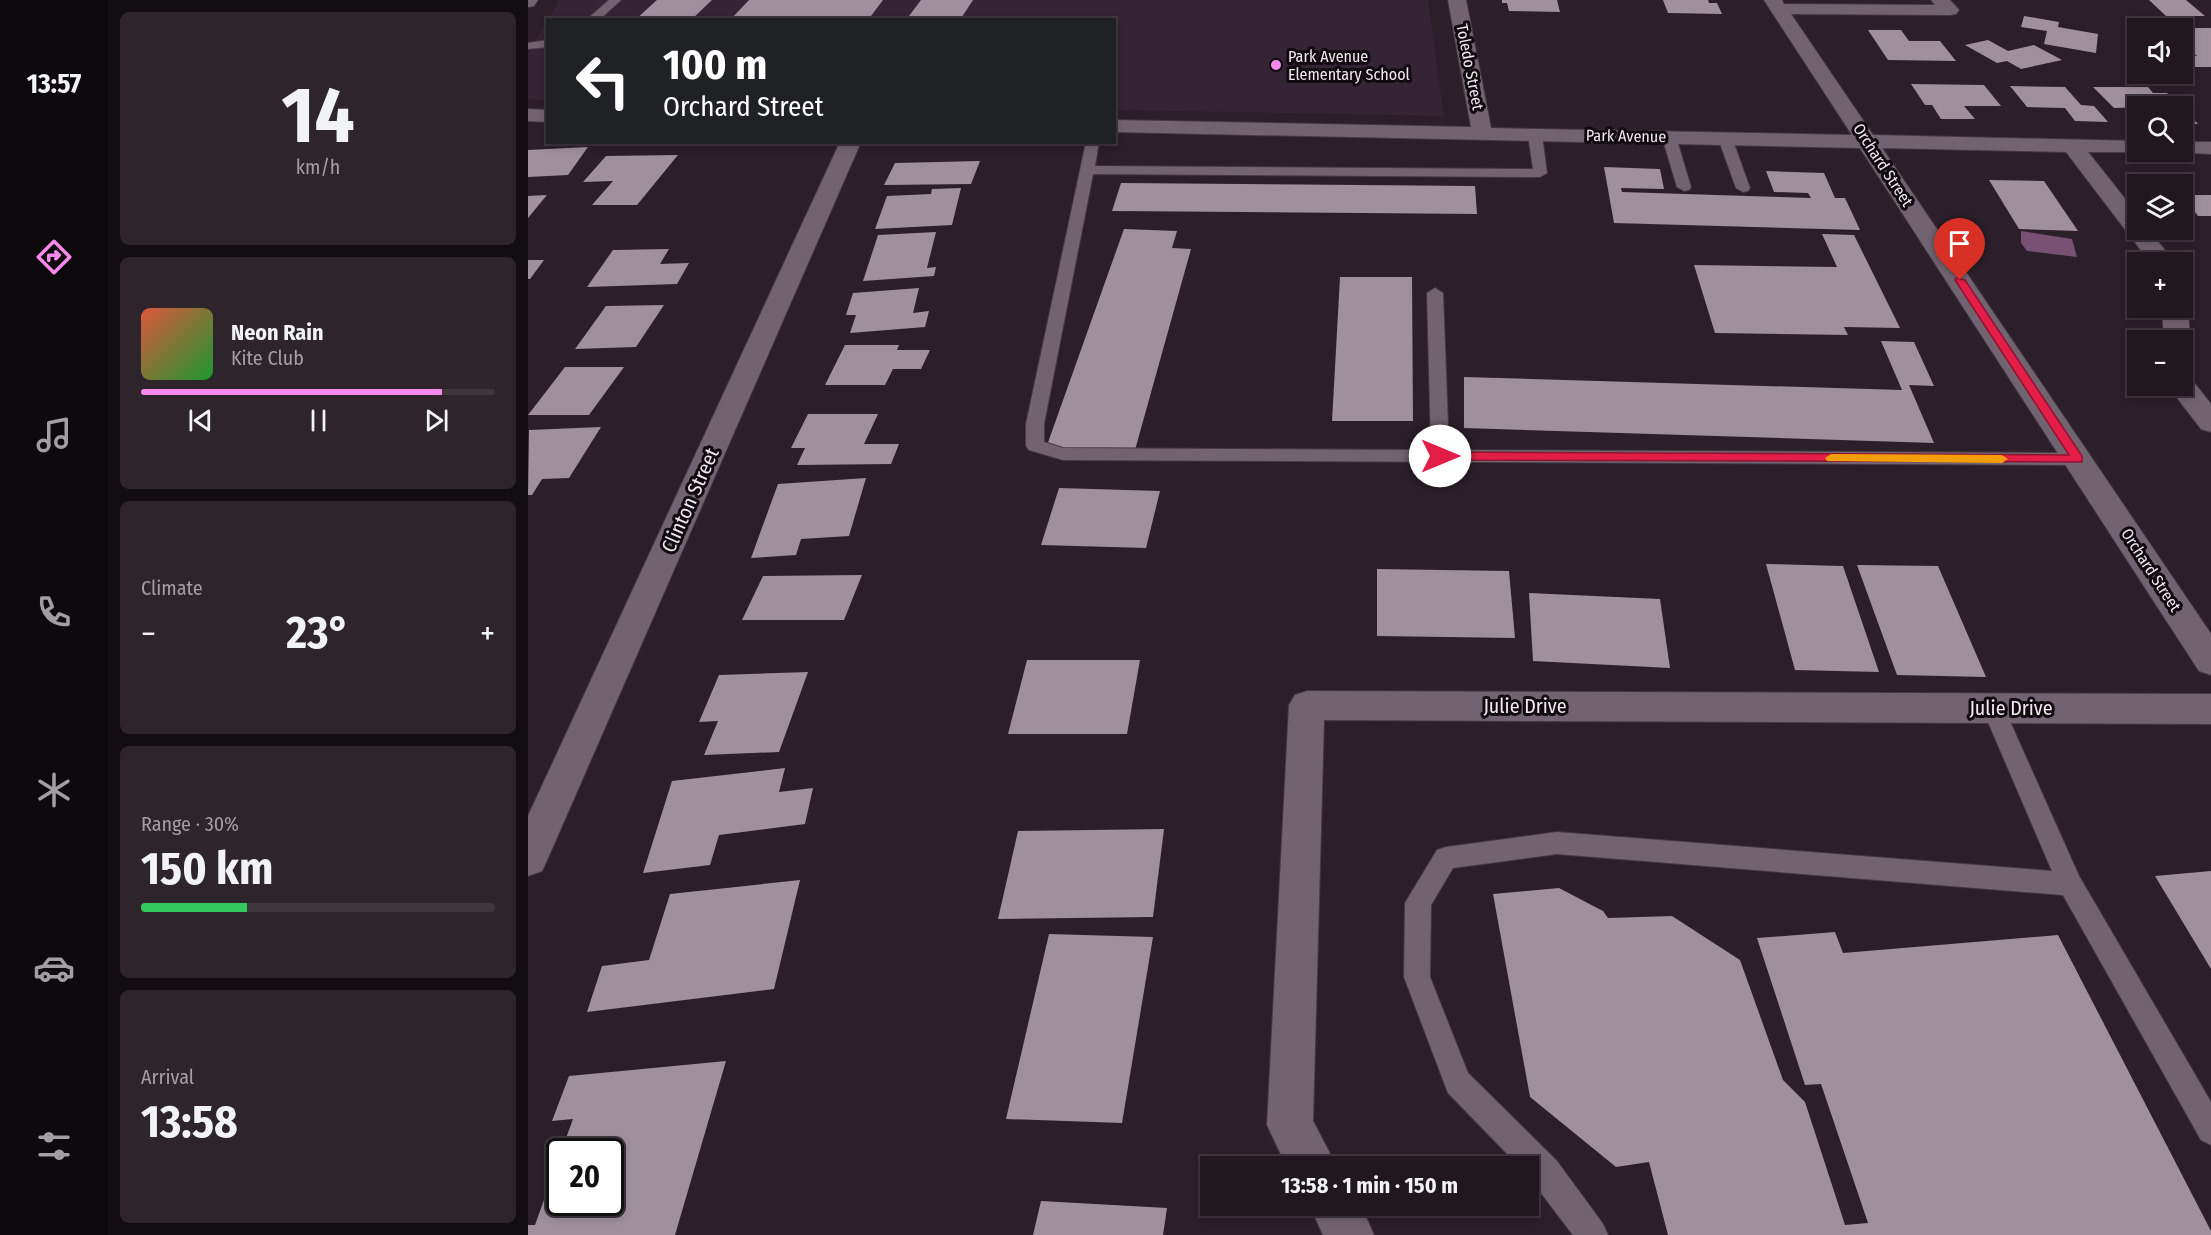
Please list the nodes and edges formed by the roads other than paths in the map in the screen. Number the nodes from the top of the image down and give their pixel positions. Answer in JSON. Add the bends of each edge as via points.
{"nodes":[{"id":1,"x":616,"y":0,"type":"edge"},
{"id":2,"x":1457,"y":0,"type":"edge"},
{"id":3,"x":1940,"y":0,"type":"edge"},
{"id":4,"x":1777,"y":5,"type":"edge"},
{"id":5,"x":594,"y":18,"type":"edge"},
{"id":6,"x":546,"y":43,"type":"edge"},
{"id":7,"x":528,"y":46,"type":"edge"},
{"id":8,"x":528,"y":115,"type":"edge"},
{"id":9,"x":546,"y":116,"type":"edge"},
{"id":10,"x":1116,"y":126,"type":"edge"},
{"id":11,"x":1482,"y":133,"type":"junction"},
{"id":12,"x":1535,"y":135,"type":"junction"},
{"id":13,"x":1669,"y":137,"type":"junction"},
{"id":14,"x":1725,"y":138,"type":"junction"},
{"id":15,"x":1868,"y":141,"type":"junction"},
{"id":16,"x":850,"y":144,"type":"edge"},
{"id":17,"x":1093,"y":144,"type":"edge"},
{"id":18,"x":2072,"y":145,"type":"junction"},
{"id":19,"x":2127,"y":147,"type":"edge"},
{"id":20,"x":2193,"y":148,"type":"edge"},
{"id":21,"x":2211,"y":148,"type":"edge"},
{"id":22,"x":1088,"y":170,"type":"junction"},
{"id":23,"x":1684,"y":187,"type":"dead end"},
{"id":24,"x":1743,"y":188,"type":"dead end"},
{"id":25,"x":2154,"y":252,"type":"edge"},
{"id":26,"x":1435,"y":293,"type":"dead end"},
{"id":27,"x":2190,"y":396,"type":"edge"},
{"id":28,"x":2211,"y":423,"type":"edge"},
{"id":29,"x":1440,"y":456,"type":"junction"},
{"id":30,"x":2078,"y":459,"type":"junction"},
{"id":31,"x":2211,"y":661,"type":"edge"},
{"id":32,"x":1992,"y":708,"type":"junction"},
{"id":33,"x":2211,"y":709,"type":"edge"},
{"id":34,"x":528,"y":858,"type":"edge"},
{"id":35,"x":2070,"y":884,"type":"junction"},
{"id":36,"x":2211,"y":1130,"type":"edge"},
{"id":37,"x":1307,"y":1156,"type":"edge"},
{"id":38,"x":1340,"y":1216,"type":"edge"},
{"id":39,"x":1350,"y":1235,"type":"edge"},
{"id":40,"x":1592,"y":1235,"type":"edge"}],
"edges":[{"from":1,"to":5,"type":"lane"},
{"from":2,"to":11,"type":"street","name":"Toledo Street"},
{"from":3,"to":4,"type":"street","via":[[1950,10]]},
{"from":4,"to":15,"type":"street","name":"Orchard Street"},
{"from":6,"to":7,"type":"lane"},
{"from":8,"to":9,"type":"street"},
{"from":10,"to":11,"type":"street","name":"Park Avenue"},
{"from":11,"to":12,"type":"street","name":"Park Avenue"},
{"from":12,"to":13,"type":"street","name":"Park Avenue"},
{"from":12,"to":22,"type":"lane","via":[[1540,173]]},
{"from":13,"to":14,"type":"street","name":"Park Avenue"},
{"from":13,"to":23,"type":"lane"},
{"from":14,"to":15,"type":"street","name":"Park Avenue"},
{"from":14,"to":24,"type":"lane"},
{"from":15,"to":18,"type":"street","name":"Park Avenue"},
{"from":15,"to":30,"type":"street","name":"Orchard Street"},
{"from":16,"to":34,"type":"street","name":"Clinton Street"},
{"from":17,"to":22,"type":"lane"},
{"from":18,"to":19,"type":"street","name":"Park Avenue"},
{"from":18,"to":25,"type":"street"},
{"from":20,"to":21,"type":"street"},
{"from":22,"to":29,"type":"lane","via":[[1035,424],[1035,446],[1063,454]]},
{"from":26,"to":29,"type":"lane"},
{"from":27,"to":28,"type":"street"},
{"from":29,"to":30,"type":"lane"},
{"from":30,"to":31,"type":"street","name":"Orchard Street"},
{"from":32,"to":33,"type":"street","name":"Julie Drive"},
{"from":32,"to":35,"type":"lane"},
{"from":32,"to":37,"type":"street","name":"Julie Drive","via":[[1307,705],[1290,1125]]},
{"from":35,"to":36,"type":"lane"},
{"from":35,"to":40,"type":"lane","via":[[1557,843],[1446,858],[1418,903],[1417,977],[1458,1083],[1546,1172]]},
{"from":38,"to":39,"type":"street"}]}
